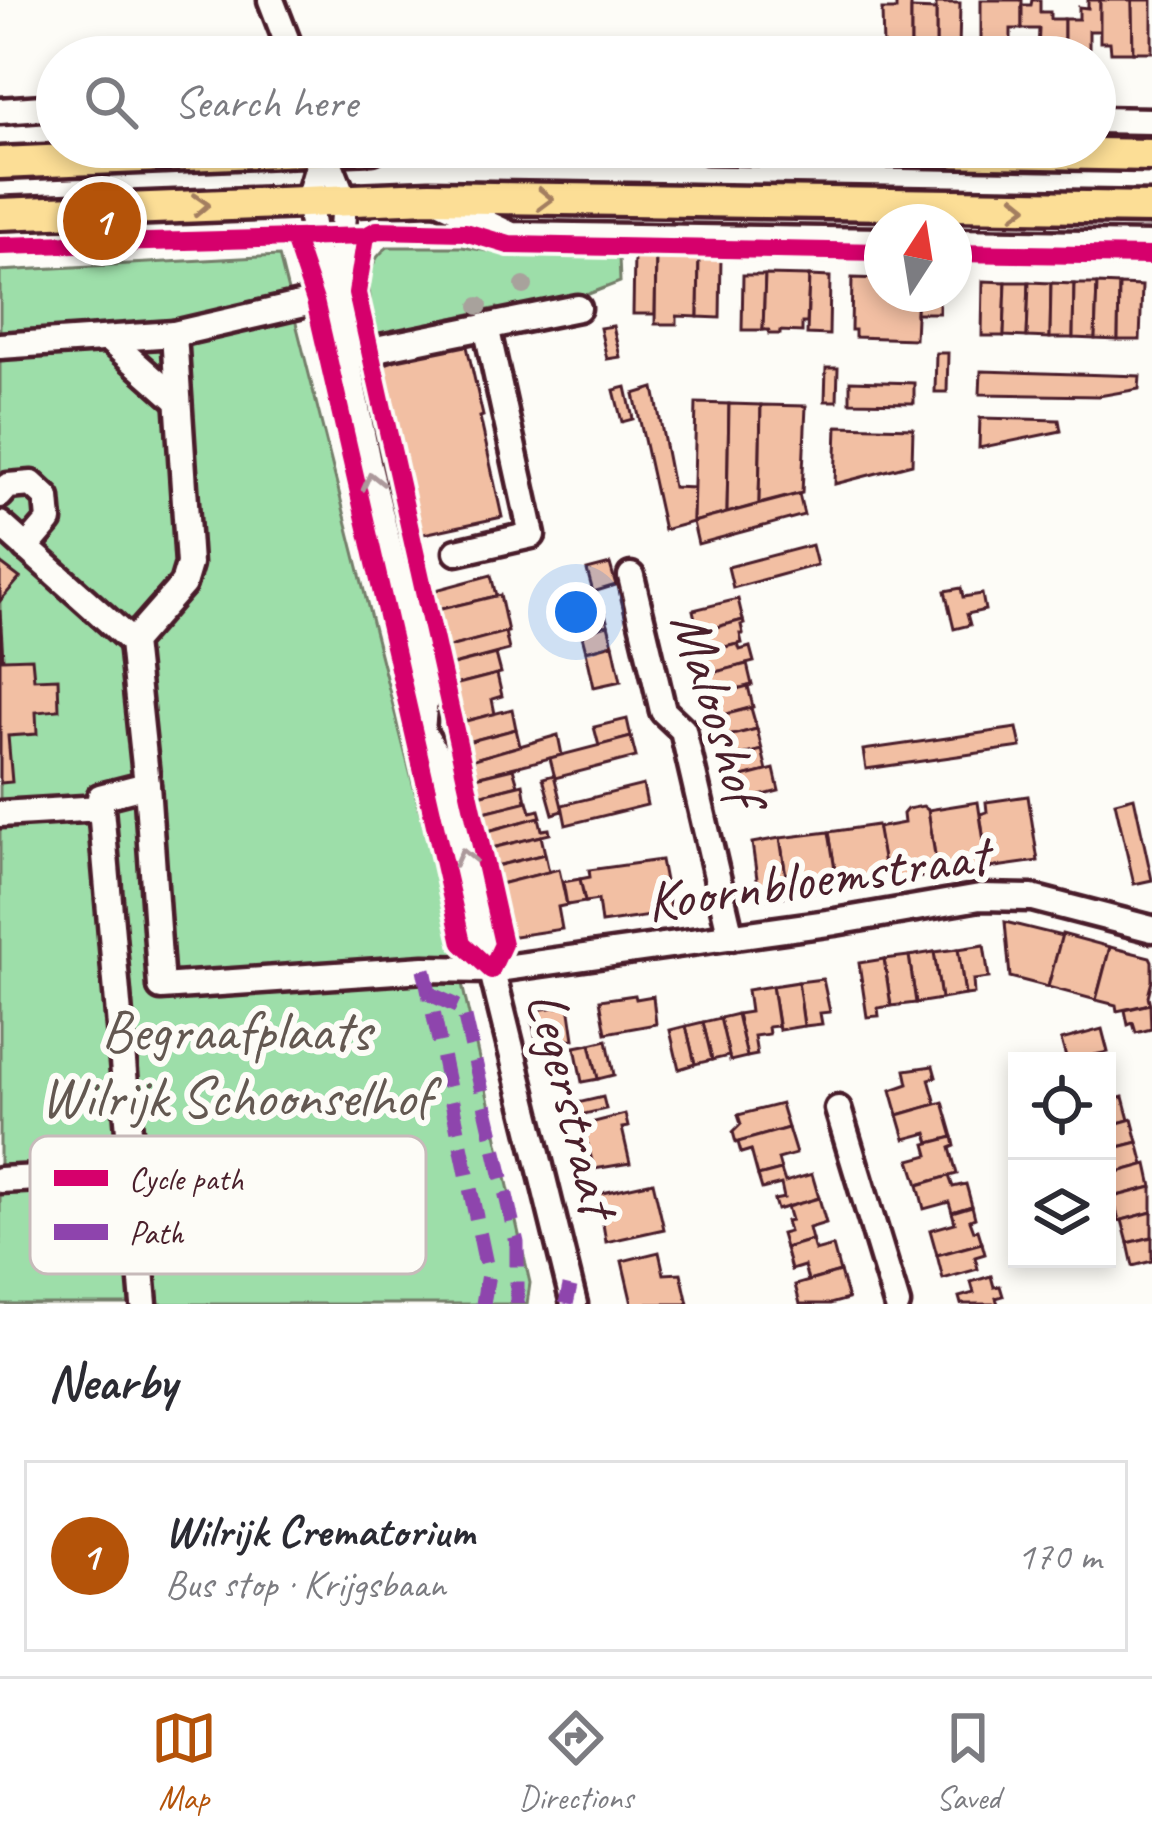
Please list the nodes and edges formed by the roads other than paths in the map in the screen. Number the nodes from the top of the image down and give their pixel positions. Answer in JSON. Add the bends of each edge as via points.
{"nodes":[{"id":1,"x":271,"y":0,"type":"edge"},
{"id":2,"x":285,"y":36,"type":"edge"},
{"id":3,"x":36,"y":108,"type":"edge"},
{"id":4,"x":0,"y":111,"type":"edge"},
{"id":5,"x":1116,"y":120,"type":"edge"},
{"id":6,"x":1152,"y":121,"type":"edge"},
{"id":7,"x":1116,"y":154,"type":"edge"},
{"id":8,"x":1152,"y":155,"type":"edge"},
{"id":9,"x":36,"y":162,"type":"edge"},
{"id":10,"x":0,"y":164,"type":"edge"},
{"id":11,"x":317,"y":168,"type":"edge"},
{"id":12,"x":331,"y":168,"type":"edge"},
{"id":13,"x":430,"y":197,"type":"junction"},
{"id":14,"x":344,"y":199,"type":"junction"},
{"id":15,"x":308,"y":200,"type":"junction"},
{"id":16,"x":1152,"y":208,"type":"edge"},
{"id":17,"x":0,"y":214,"type":"edge"},
{"id":18,"x":864,"y":241,"type":"edge"},
{"id":19,"x":972,"y":242,"type":"edge"},
{"id":20,"x":1152,"y":244,"type":"edge"},
{"id":21,"x":334,"y":297,"type":"junction"},
{"id":22,"x":578,"y":308,"type":"dead end"},
{"id":23,"x":486,"y":326,"type":"junction"},
{"id":24,"x":174,"y":334,"type":"junction"},
{"id":25,"x":109,"y":339,"type":"junction"},
{"id":26,"x":0,"y":346,"type":"edge"},
{"id":27,"x":346,"y":355,"type":"junction"},
{"id":28,"x":178,"y":401,"type":"junction"},
{"id":29,"x":0,"y":495,"type":"edge"},
{"id":30,"x":0,"y":524,"type":"edge"},
{"id":31,"x":26,"y":548,"type":"junction"},
{"id":32,"x":457,"y":552,"type":"dead end"},
{"id":33,"x":632,"y":576,"type":"dead end"},
{"id":34,"x":133,"y":642,"type":"junction"},
{"id":35,"x":147,"y":785,"type":"junction"},
{"id":36,"x":101,"y":808,"type":"junction"},
{"id":37,"x":0,"y":814,"type":"edge"},
{"id":38,"x":1152,"y":929,"type":"edge"},
{"id":39,"x":730,"y":937,"type":"junction"},
{"id":40,"x":491,"y":970,"type":"junction"},
{"id":41,"x":161,"y":987,"type":"junction"},
{"id":42,"x":118,"y":990,"type":"junction"},
{"id":43,"x":838,"y":1109,"type":"dead end"},
{"id":44,"x":131,"y":1136,"type":"edge"},
{"id":45,"x":30,"y":1178,"type":"edge"},
{"id":46,"x":0,"y":1180,"type":"edge"},
{"id":47,"x":142,"y":1274,"type":"edge"},
{"id":48,"x":144,"y":1304,"type":"edge"},
{"id":49,"x":574,"y":1304,"type":"edge"},
{"id":50,"x":896,"y":1304,"type":"edge"}],
"edges":[{"from":1,"to":2,"type":"street"},
{"from":3,"to":4,"type":"street"},
{"from":5,"to":6,"type":"street"},
{"from":7,"to":8,"type":"main road"},
{"from":9,"to":10,"type":"main road"},
{"from":11,"to":15,"type":"street","name":"Legerstraat"},
{"from":12,"to":14,"type":"street","name":"Legerstraat"},
{"from":13,"to":14,"type":"main road"},
{"from":13,"to":16,"type":"main road","one_way":true},
{"from":13,"to":18,"type":"street","via":[[512,235]]},
{"from":14,"to":15,"type":"main road"},
{"from":14,"to":21,"type":"street","name":"Legerstraat"},
{"from":17,"to":15,"type":"main road","one_way":true},
{"from":15,"to":21,"type":"street","name":"Legerstraat","via":[[320,274]]},
{"from":19,"to":20,"type":"street"},
{"from":21,"to":24,"type":"street"},
{"from":21,"to":27,"type":"street","name":"Legerstraat"},
{"from":22,"to":23,"type":"street"},
{"from":23,"to":27,"type":"street"},
{"from":23,"to":32,"type":"street","via":[[532,536]]},
{"from":24,"to":25,"type":"street"},
{"from":24,"to":28,"type":"street"},
{"from":25,"to":26,"type":"street"},
{"from":25,"to":28,"type":"street"},
{"from":40,"to":27,"type":"street","name":"Legerstraat","one_way":true,"via":[[440,760],[422,731],[425,696]]},
{"from":28,"to":34,"type":"street","via":[[190,564],[183,584]]},
{"from":29,"to":31,"type":"street","via":[[32,484],[47,499],[50,521]]},
{"from":30,"to":31,"type":"street"},
{"from":31,"to":34,"type":"street"},
{"from":33,"to":39,"type":"street","name":"Malooshof","via":[[663,711],[683,730]]},
{"from":34,"to":35,"type":"street"},
{"from":35,"to":36,"type":"street","via":[[100,797]]},
{"from":35,"to":41,"type":"street"},
{"from":36,"to":37,"type":"street"},
{"from":36,"to":42,"type":"street"},
{"from":38,"to":39,"type":"street","name":"Koornbloemstraat","via":[[1032,898],[980,897]]},
{"from":39,"to":40,"type":"street","name":"Koornbloemstraat"},
{"from":40,"to":41,"type":"street","name":"Koornbloemstraat"},
{"from":40,"to":49,"type":"street","name":"Legerstraat"},
{"from":41,"to":42,"type":"street","name":"Koornbloemstraat"},
{"from":42,"to":44,"type":"street"},
{"from":43,"to":50,"type":"street"},
{"from":45,"to":46,"type":"street"},
{"from":47,"to":48,"type":"street"}]}
